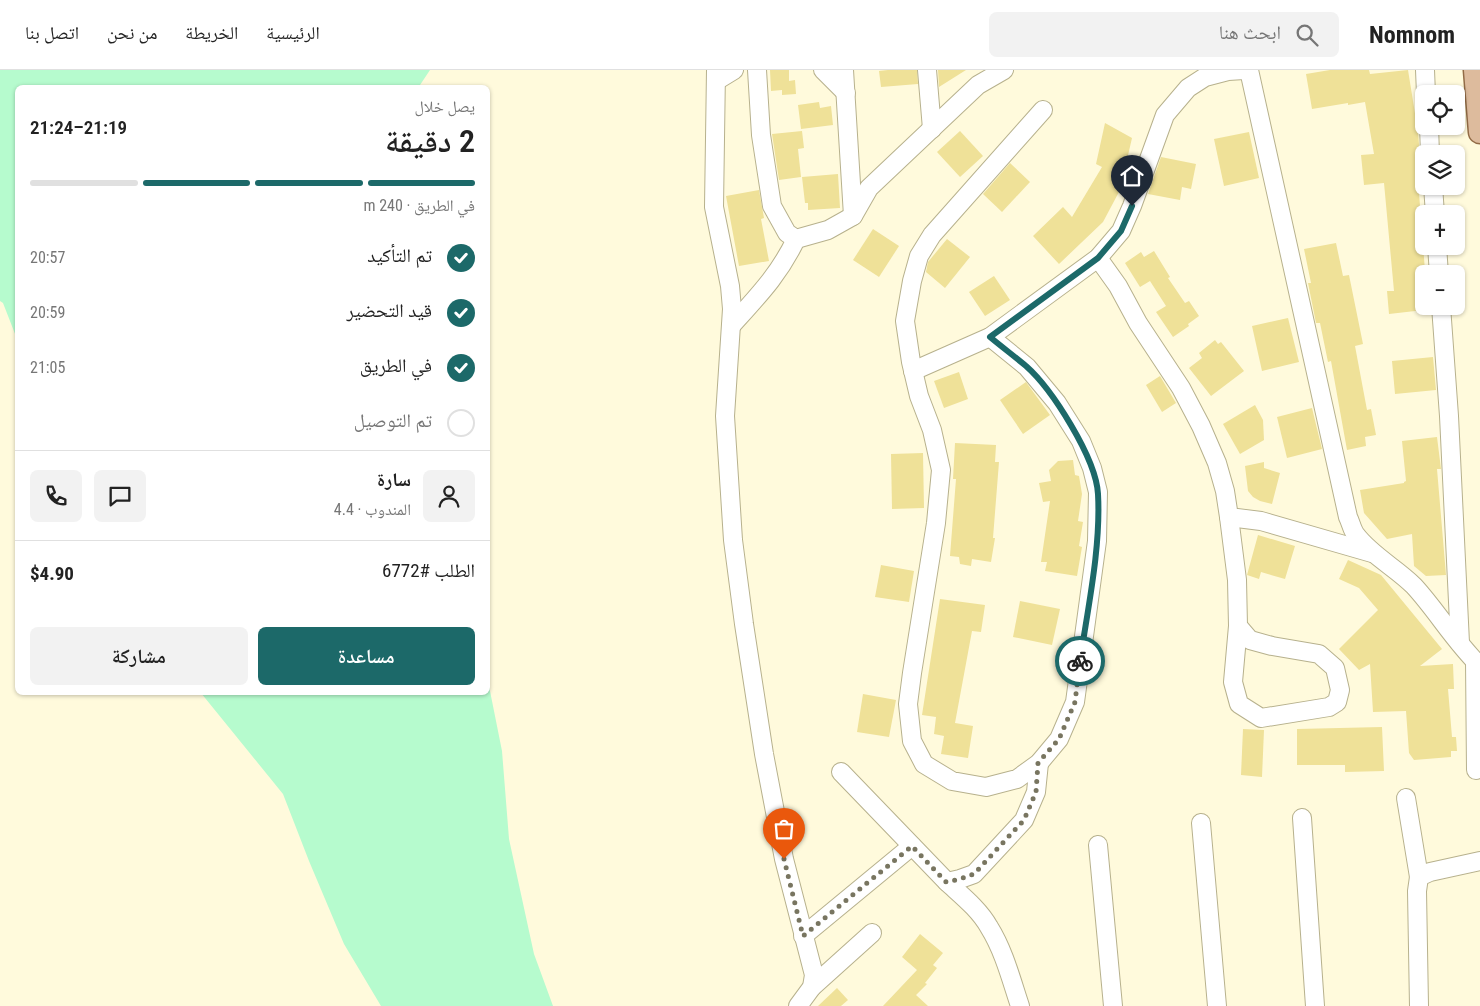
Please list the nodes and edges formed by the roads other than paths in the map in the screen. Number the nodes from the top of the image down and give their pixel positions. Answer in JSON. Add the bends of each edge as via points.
{"nodes":[{"id":1,"x":734,"y":70,"type":"edge"},
{"id":2,"x":757,"y":70,"type":"edge"},
{"id":3,"x":823,"y":70,"type":"edge"},
{"id":4,"x":844,"y":70,"type":"edge"},
{"id":5,"x":927,"y":70,"type":"edge"},
{"id":6,"x":1004,"y":70,"type":"edge"},
{"id":7,"x":1244,"y":70,"type":"edge"},
{"id":8,"x":1249,"y":70,"type":"edge"},
{"id":9,"x":1425,"y":70,"type":"edge"},
{"id":10,"x":1475,"y":70,"type":"edge"},
{"id":11,"x":716,"y":76,"type":"edge"},
{"id":12,"x":1426,"y":85,"type":"edge"},
{"id":13,"x":846,"y":94,"type":"junction"},
{"id":14,"x":1043,"y":110,"type":"dead end"},
{"id":15,"x":932,"y":130,"type":"junction"},
{"id":16,"x":1480,"y":132,"type":"edge"},
{"id":17,"x":853,"y":216,"type":"junction"},
{"id":18,"x":796,"y":239,"type":"junction"},
{"id":19,"x":1098,"y":258,"type":"junction"},
{"id":20,"x":1442,"y":315,"type":"edge"},
{"id":21,"x":731,"y":326,"type":"junction"},
{"id":22,"x":990,"y":337,"type":"junction"},
{"id":23,"x":913,"y":372,"type":"junction"},
{"id":24,"x":1229,"y":518,"type":"junction"},
{"id":25,"x":1378,"y":555,"type":"junction"},
{"id":26,"x":1238,"y":626,"type":"junction"},
{"id":27,"x":1460,"y":644,"type":"junction"},
{"id":28,"x":1477,"y":664,"type":"edge"},
{"id":29,"x":1038,"y":763,"type":"junction"},
{"id":30,"x":1476,"y":770,"type":"dead end"},
{"id":31,"x":841,"y":772,"type":"dead end"},
{"id":32,"x":1406,"y":798,"type":"dead end"},
{"id":33,"x":1302,"y":818,"type":"dead end"},
{"id":34,"x":1201,"y":823,"type":"dead end"},
{"id":35,"x":1098,"y":845,"type":"dead end"},
{"id":36,"x":912,"y":846,"type":"junction"},
{"id":37,"x":1480,"y":861,"type":"edge"},
{"id":38,"x":1420,"y":877,"type":"junction"},
{"id":39,"x":946,"y":882,"type":"junction"},
{"id":40,"x":872,"y":934,"type":"dead end"},
{"id":41,"x":803,"y":936,"type":"junction"},
{"id":42,"x":812,"y":988,"type":"junction"},
{"id":43,"x":798,"y":1006,"type":"edge"},
{"id":44,"x":1020,"y":1006,"type":"edge"},
{"id":45,"x":1113,"y":1006,"type":"edge"},
{"id":46,"x":1217,"y":1006,"type":"edge"},
{"id":47,"x":1316,"y":1006,"type":"edge"},
{"id":48,"x":1419,"y":1006,"type":"edge"}],
"edges":[{"from":1,"to":11,"type":"street"},
{"from":2,"to":18,"type":"street","via":[[761,134],[772,206],[787,233]]},
{"from":3,"to":13,"type":"street"},
{"from":4,"to":13,"type":"street"},
{"from":5,"to":15,"type":"street"},
{"from":6,"to":15,"type":"street","via":[[978,85]]},
{"from":7,"to":19,"type":"street","via":[[1205,76],[1188,88],[1165,115],[1121,231]]},
{"from":8,"to":25,"type":"street","via":[[1348,517],[1354,533]]},
{"from":9,"to":12,"type":"street"},
{"from":10,"to":16,"type":"main road"},
{"from":11,"to":21,"type":"street","via":[[714,207],[730,286]]},
{"from":13,"to":17,"type":"street"},
{"from":14,"to":23,"type":"street","via":[[932,235],[919,256],[906,321]]},
{"from":15,"to":17,"type":"street","via":[[869,188]]},
{"from":17,"to":18,"type":"street","via":[[828,230]]},
{"from":18,"to":21,"type":"street","via":[[773,278]]},
{"from":19,"to":22,"type":"street"},
{"from":19,"to":24,"type":"street","via":[[1181,388],[1201,426],[1217,463]]},
{"from":20,"to":27,"type":"street"},
{"from":21,"to":41,"type":"street","via":[[725,416],[733,540],[764,754]]},
{"from":22,"to":23,"type":"street"},
{"from":22,"to":29,"type":"street","via":[[1027,367],[1057,403],[1081,441],[1098,492],[1097,540],[1075,702],[1059,739]]},
{"from":23,"to":29,"type":"street","via":[[941,470],[908,704],[912,742],[924,764],[952,781],[986,787],[1017,779]]},
{"from":24,"to":25,"type":"street","via":[[1261,521]]},
{"from":24,"to":26,"type":"street","via":[[1237,580]]},
{"from":25,"to":27,"type":"street","via":[[1413,586]]},
{"from":26,"to":26,"type":"street","via":[[1233,682],[1239,704],[1261,718],[1329,707],[1337,702],[1340,690],[1335,668],[1318,654],[1250,640]]},
{"from":27,"to":28,"type":"street"},
{"from":28,"to":30,"type":"street"},
{"from":29,"to":39,"type":"street","via":[[1036,792],[1024,820],[974,874]]},
{"from":31,"to":36,"type":"street"},
{"from":32,"to":38,"type":"street"},
{"from":33,"to":47,"type":"street"},
{"from":34,"to":46,"type":"street"},
{"from":35,"to":45,"type":"street"},
{"from":36,"to":39,"type":"street"},
{"from":36,"to":41,"type":"street"},
{"from":37,"to":38,"type":"street"},
{"from":38,"to":48,"type":"street","via":[[1417,891]]},
{"from":39,"to":44,"type":"street","via":[[989,925],[1005,959]]},
{"from":40,"to":42,"type":"street"},
{"from":41,"to":42,"type":"street","via":[[814,975]]},
{"from":42,"to":43,"type":"street"}]}
